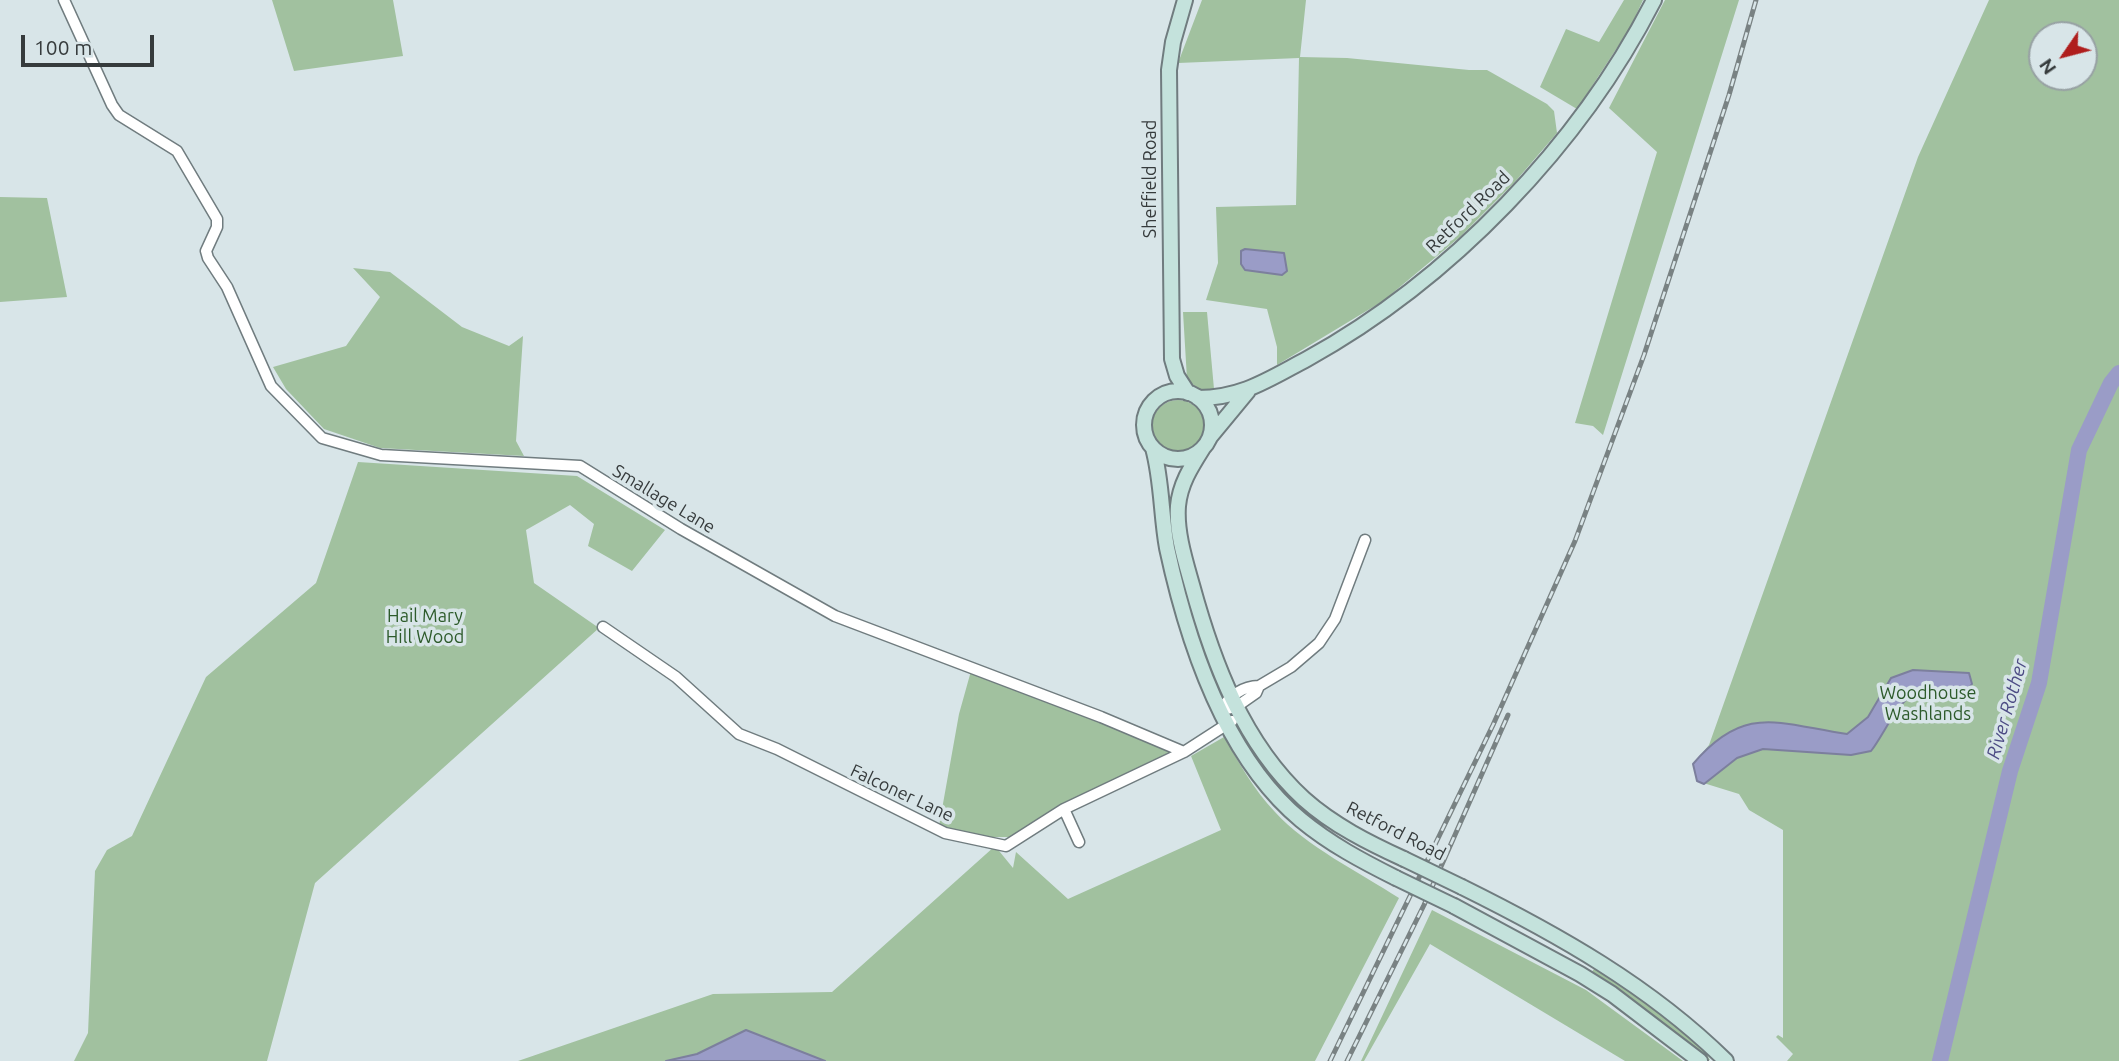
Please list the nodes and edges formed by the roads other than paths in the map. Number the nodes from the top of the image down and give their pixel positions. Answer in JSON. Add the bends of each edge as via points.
{"nodes":[{"id":1,"x":64,"y":0,"type":"edge"},
{"id":2,"x":1185,"y":0,"type":"edge"},
{"id":3,"x":1654,"y":0,"type":"edge"},
{"id":4,"x":1172,"y":359,"type":"junction"},
{"id":5,"x":1248,"y":390,"type":"junction"},
{"id":6,"x":1193,"y":395,"type":"junction"},
{"id":7,"x":1158,"y":398,"type":"junction"},
{"id":8,"x":1206,"y":443,"type":"junction"},
{"id":9,"x":1153,"y":448,"type":"junction"},
{"id":10,"x":1365,"y":540,"type":"dead end"},
{"id":11,"x":603,"y":627,"type":"dead end"},
{"id":12,"x":1236,"y":706,"type":"junction"},
{"id":13,"x":1221,"y":709,"type":"junction"},
{"id":14,"x":1228,"y":724,"type":"junction"},
{"id":15,"x":1184,"y":752,"type":"junction"},
{"id":16,"x":1064,"y":809,"type":"junction"},
{"id":17,"x":1079,"y":842,"type":"dead end"},
{"id":18,"x":1700,"y":1061,"type":"edge"},
{"id":19,"x":1726,"y":1061,"type":"edge"}],
"edges":[{"from":1,"to":15,"type":"street","name":"Smallage Lane","via":[[112,106],[177,151],[217,219],[206,251],[208,258],[227,287],[271,386],[322,438],[381,454],[580,466],[835,616]]},
{"from":2,"to":4,"type":"main road","name":"Sheffield Road","via":[[1169,70]]},
{"from":3,"to":5,"type":"main road","name":"Retford Road","via":[[1580,120],[1512,199],[1432,274],[1379,313]]},
{"from":4,"to":6,"type":"main road","name":"Sheffield Road","via":[[1177,376]]},
{"from":4,"to":7,"type":"main road","name":"Sheffield Road"},
{"from":5,"to":6,"type":"main road","name":"Retford Road","via":[[1218,398]]},
{"from":5,"to":8,"type":"main road","name":"Retford Road"},
{"from":6,"to":7,"type":"main road","via":[[1178,391]]},
{"from":6,"to":8,"type":"main road","via":[[1210,412],[1212,430]]},
{"from":7,"to":9,"type":"main road","via":[[1145,422]]},
{"from":8,"to":9,"type":"main road","via":[[1196,454],[1178,459]]},
{"from":8,"to":12,"type":"main road","name":"Retford Road","via":[[1182,486],[1179,528],[1201,618]]},
{"from":9,"to":13,"type":"main road","via":[[1176,585]]},
{"from":10,"to":12,"type":"street","name":"Falconer Lane","via":[[1335,619],[1319,643],[1291,667],[1259,686],[1250,686]]},
{"from":11,"to":16,"type":"street","name":"Falconer Lane","via":[[676,677],[739,734],[945,833],[1009,845]]},
{"from":12,"to":13,"type":"street"},
{"from":12,"to":14,"type":"street","name":"Falconer Lane"},
{"from":12,"to":19,"type":"main road","name":"Retford Road","bridge":true,"via":[[1266,755],[1305,799],[1350,832],[1526,918],[1632,982]]},
{"from":13,"to":14,"type":"main road"},
{"from":14,"to":15,"type":"street","name":"Falconer Lane"},
{"from":14,"to":18,"type":"main road","bridge":true,"via":[[1264,781],[1292,812],[1348,854],[1454,905],[1581,975]]},
{"from":15,"to":16,"type":"street","name":"Falconer Lane"},
{"from":16,"to":17,"type":"street"}]}
